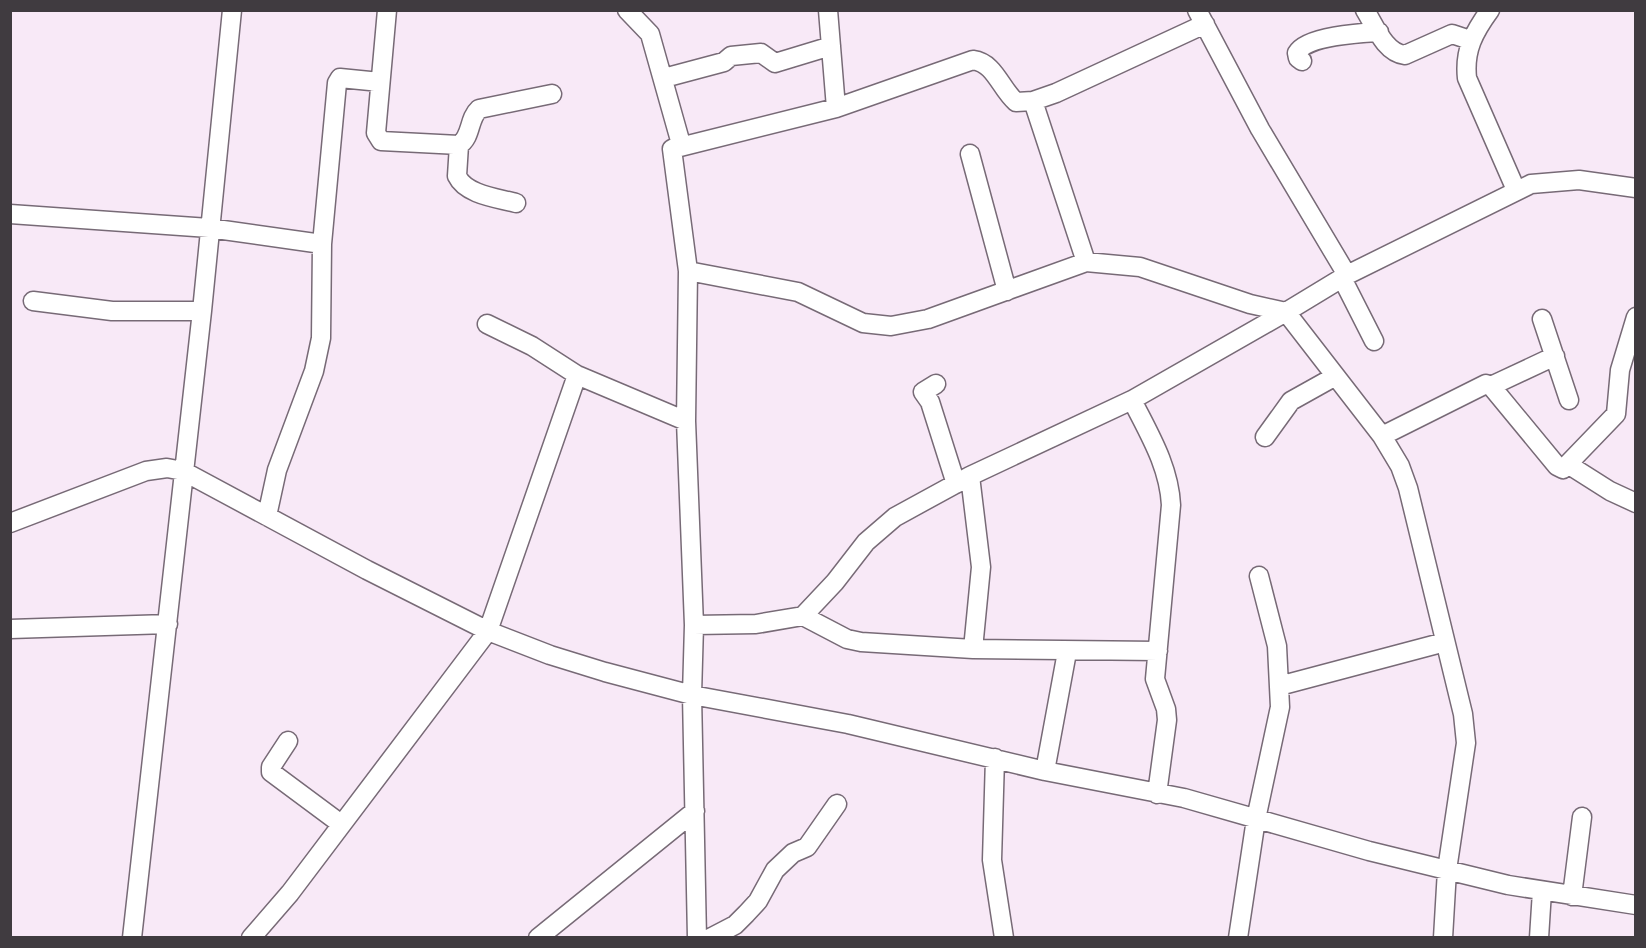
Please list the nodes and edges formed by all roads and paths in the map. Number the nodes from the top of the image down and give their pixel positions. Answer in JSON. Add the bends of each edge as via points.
{"nodes":[{"id":1,"x":232,"y":10,"type":"edge"},
{"id":2,"x":387,"y":10,"type":"edge"},
{"id":3,"x":627,"y":10,"type":"edge"},
{"id":4,"x":828,"y":10,"type":"edge"},
{"id":5,"x":1365,"y":10,"type":"edge"},
{"id":6,"x":1491,"y":10,"type":"edge"},
{"id":7,"x":1201,"y":17,"type":"edge"},
{"id":8,"x":1379,"y":32,"type":"junction"},
{"id":9,"x":1470,"y":40,"type":"junction"},
{"id":10,"x":831,"y":46,"type":"junction"},
{"id":11,"x":1302,"y":61,"type":"dead end"},
{"id":12,"x":664,"y":78,"type":"junction"},
{"id":13,"x":380,"y":82,"type":"junction"},
{"id":14,"x":552,"y":94,"type":"dead end"},
{"id":15,"x":1033,"y":101,"type":"junction"},
{"id":16,"x":836,"y":108,"type":"junction"},
{"id":17,"x":459,"y":145,"type":"junction"},
{"id":18,"x":672,"y":149,"type":"junction"},
{"id":19,"x":970,"y":154,"type":"dead end"},
{"id":20,"x":1635,"y":188,"type":"edge"},
{"id":21,"x":1516,"y":190,"type":"junction"},
{"id":22,"x":516,"y":203,"type":"dead end"},
{"id":23,"x":10,"y":214,"type":"edge"},
{"id":24,"x":209,"y":228,"type":"junction"},
{"id":25,"x":322,"y":244,"type":"junction"},
{"id":26,"x":1086,"y":262,"type":"junction"},
{"id":27,"x":688,"y":271,"type":"junction"},
{"id":28,"x":1344,"y":277,"type":"junction"},
{"id":29,"x":1007,"y":291,"type":"junction"},
{"id":30,"x":33,"y":301,"type":"dead end"},
{"id":31,"x":202,"y":311,"type":"junction"},
{"id":32,"x":1286,"y":312,"type":"junction"},
{"id":33,"x":1635,"y":317,"type":"edge"},
{"id":34,"x":1542,"y":319,"type":"dead end"},
{"id":35,"x":487,"y":324,"type":"dead end"},
{"id":36,"x":1374,"y":341,"type":"dead end"},
{"id":37,"x":1555,"y":356,"type":"junction"},
{"id":38,"x":577,"y":375,"type":"junction"},
{"id":39,"x":1334,"y":377,"type":"junction"},
{"id":40,"x":936,"y":384,"type":"dead end"},
{"id":41,"x":1491,"y":386,"type":"junction"},
{"id":42,"x":1132,"y":400,"type":"junction"},
{"id":43,"x":1569,"y":400,"type":"dead end"},
{"id":44,"x":686,"y":421,"type":"junction"},
{"id":45,"x":1382,"y":436,"type":"junction"},
{"id":46,"x":1265,"y":437,"type":"dead end"},
{"id":47,"x":1569,"y":465,"type":"junction"},
{"id":48,"x":183,"y":471,"type":"junction"},
{"id":49,"x":963,"y":480,"type":"junction"},
{"id":50,"x":1635,"y":503,"type":"edge"},
{"id":51,"x":267,"y":516,"type":"junction"},
{"id":52,"x":10,"y":523,"type":"edge"},
{"id":53,"x":1259,"y":576,"type":"dead end"},
{"id":54,"x":802,"y":616,"type":"junction"},
{"id":55,"x":168,"y":624,"type":"junction"},
{"id":56,"x":694,"y":625,"type":"junction"},
{"id":57,"x":10,"y":629,"type":"edge"},
{"id":58,"x":488,"y":630,"type":"junction"},
{"id":59,"x":1445,"y":642,"type":"junction"},
{"id":60,"x":973,"y":649,"type":"junction"},
{"id":61,"x":1158,"y":651,"type":"junction"},
{"id":62,"x":1067,"y":652,"type":"junction"},
{"id":63,"x":1279,"y":686,"type":"junction"},
{"id":64,"x":692,"y":695,"type":"junction"},
{"id":65,"x":288,"y":741,"type":"dead end"},
{"id":66,"x":995,"y":758,"type":"junction"},
{"id":67,"x":1045,"y":771,"type":"junction"},
{"id":68,"x":1157,"y":794,"type":"junction"},
{"id":69,"x":837,"y":804,"type":"dead end"},
{"id":70,"x":695,"y":811,"type":"junction"},
{"id":71,"x":1582,"y":817,"type":"dead end"},
{"id":72,"x":1256,"y":819,"type":"junction"},
{"id":73,"x":341,"y":824,"type":"junction"},
{"id":74,"x":1447,"y":870,"type":"junction"},
{"id":75,"x":1542,"y":891,"type":"junction"},
{"id":76,"x":1572,"y":896,"type":"junction"},
{"id":77,"x":1635,"y":905,"type":"edge"},
{"id":78,"x":132,"y":938,"type":"edge"},
{"id":79,"x":251,"y":938,"type":"edge"},
{"id":80,"x":538,"y":938,"type":"edge"},
{"id":81,"x":697,"y":938,"type":"edge"},
{"id":82,"x":711,"y":938,"type":"edge"},
{"id":83,"x":1004,"y":938,"type":"edge"},
{"id":84,"x":1238,"y":938,"type":"edge"},
{"id":85,"x":1443,"y":938,"type":"edge"},
{"id":86,"x":1539,"y":938,"type":"edge"}],
"edges":[{"from":1,"to":24,"type":"street"},
{"from":2,"to":13,"type":"street"},
{"from":3,"to":12,"type":"street","via":[[650,34]]},
{"from":4,"to":10,"type":"street"},
{"from":5,"to":8,"type":"street"},
{"from":6,"to":9,"type":"street"},
{"from":7,"to":15,"type":"street","via":[[1056,93]]},
{"from":7,"to":28,"type":"street"},
{"from":8,"to":9,"type":"street","via":[[1390,49],[1405,55],[1452,34]]},
{"from":8,"to":11,"type":"street","via":[[1342,34],[1305,45],[1298,52]]},
{"from":9,"to":21,"type":"street","via":[[1465,63],[1467,78]]},
{"from":10,"to":12,"type":"street","via":[[775,63],[761,52],[731,56],[724,62]]},
{"from":10,"to":16,"type":"street"},
{"from":12,"to":18,"type":"street","via":[[681,144]]},
{"from":13,"to":17,"type":"street","via":[[376,133],[379,139]]},
{"from":13,"to":25,"type":"street","via":[[340,78],[337,83]]},
{"from":14,"to":17,"type":"street","via":[[479,110],[474,114],[466,141]]},
{"from":15,"to":16,"type":"street","via":[[1016,102],[985,63],[973,60]]},
{"from":15,"to":26,"type":"street"},
{"from":16,"to":18,"type":"street"},
{"from":17,"to":22,"type":"street","via":[[459,181],[473,191]]},
{"from":18,"to":27,"type":"street"},
{"from":19,"to":29,"type":"street"},
{"from":20,"to":21,"type":"street","via":[[1578,180],[1543,182]]},
{"from":21,"to":28,"type":"street"},
{"from":23,"to":24,"type":"street"},
{"from":24,"to":25,"type":"street"},
{"from":24,"to":31,"type":"street"},
{"from":25,"to":51,"type":"street","via":[[321,338],[314,371],[277,470]]},
{"from":26,"to":29,"type":"street"},
{"from":26,"to":32,"type":"street","via":[[1140,267]]},
{"from":27,"to":29,"type":"street","via":[[798,292],[863,322],[891,326],[928,320]]},
{"from":27,"to":44,"type":"street"},
{"from":28,"to":32,"type":"street"},
{"from":28,"to":36,"type":"street"},
{"from":30,"to":31,"type":"street","via":[[112,311]]},
{"from":31,"to":48,"type":"street"},
{"from":32,"to":39,"type":"street"},
{"from":32,"to":42,"type":"street"},
{"from":33,"to":47,"type":"street","via":[[1620,370],[1616,414]]},
{"from":34,"to":37,"type":"street"},
{"from":35,"to":38,"type":"street","via":[[532,346]]},
{"from":37,"to":41,"type":"street"},
{"from":37,"to":43,"type":"street"},
{"from":38,"to":44,"type":"street"},
{"from":38,"to":58,"type":"street"},
{"from":39,"to":45,"type":"street"},
{"from":39,"to":46,"type":"street","via":[[1291,401]]},
{"from":40,"to":49,"type":"street","via":[[922,392],[930,402]]},
{"from":41,"to":45,"type":"street","via":[[1483,385]]},
{"from":41,"to":47,"type":"street","via":[[1557,466],[1563,469]]},
{"from":42,"to":49,"type":"street"},
{"from":42,"to":61,"type":"street","via":[[1170,486]]},
{"from":44,"to":56,"type":"street"},
{"from":45,"to":59,"type":"street","via":[[1408,488]]},
{"from":47,"to":50,"type":"street"},
{"from":48,"to":51,"type":"street"},
{"from":48,"to":52,"type":"street","via":[[146,471]]},
{"from":48,"to":55,"type":"street"},
{"from":49,"to":54,"type":"street","via":[[881,527]]},
{"from":49,"to":60,"type":"street","via":[[981,546]]},
{"from":51,"to":58,"type":"street"},
{"from":53,"to":63,"type":"street","via":[[1276,646]]},
{"from":54,"to":56,"type":"street","via":[[756,624]]},
{"from":54,"to":60,"type":"street","via":[[861,642]]},
{"from":55,"to":57,"type":"street"},
{"from":55,"to":78,"type":"street"},
{"from":56,"to":64,"type":"street"},
{"from":58,"to":64,"type":"street","via":[[550,655]]},
{"from":58,"to":73,"type":"street"},
{"from":59,"to":63,"type":"street"},
{"from":59,"to":74,"type":"street","via":[[1466,743]]},
{"from":60,"to":62,"type":"street"},
{"from":61,"to":62,"type":"street"},
{"from":61,"to":68,"type":"street","via":[[1155,679],[1167,720]]},
{"from":62,"to":67,"type":"street"},
{"from":63,"to":72,"type":"street","via":[[1280,707]]},
{"from":64,"to":66,"type":"street","via":[[848,724]]},
{"from":64,"to":70,"type":"street"},
{"from":65,"to":73,"type":"street","via":[[271,772]]},
{"from":66,"to":67,"type":"street"},
{"from":66,"to":83,"type":"street","via":[[992,860]]},
{"from":67,"to":68,"type":"street"},
{"from":68,"to":72,"type":"street"},
{"from":69,"to":82,"type":"street","via":[[807,847],[793,853],[775,870],[746,914]]},
{"from":70,"to":80,"type":"street"},
{"from":70,"to":81,"type":"street"},
{"from":71,"to":76,"type":"street"},
{"from":72,"to":74,"type":"street"},
{"from":72,"to":84,"type":"street"},
{"from":73,"to":79,"type":"street"},
{"from":74,"to":75,"type":"street"},
{"from":74,"to":85,"type":"street"},
{"from":75,"to":76,"type":"street"},
{"from":75,"to":86,"type":"street"},
{"from":76,"to":77,"type":"street"}]}
